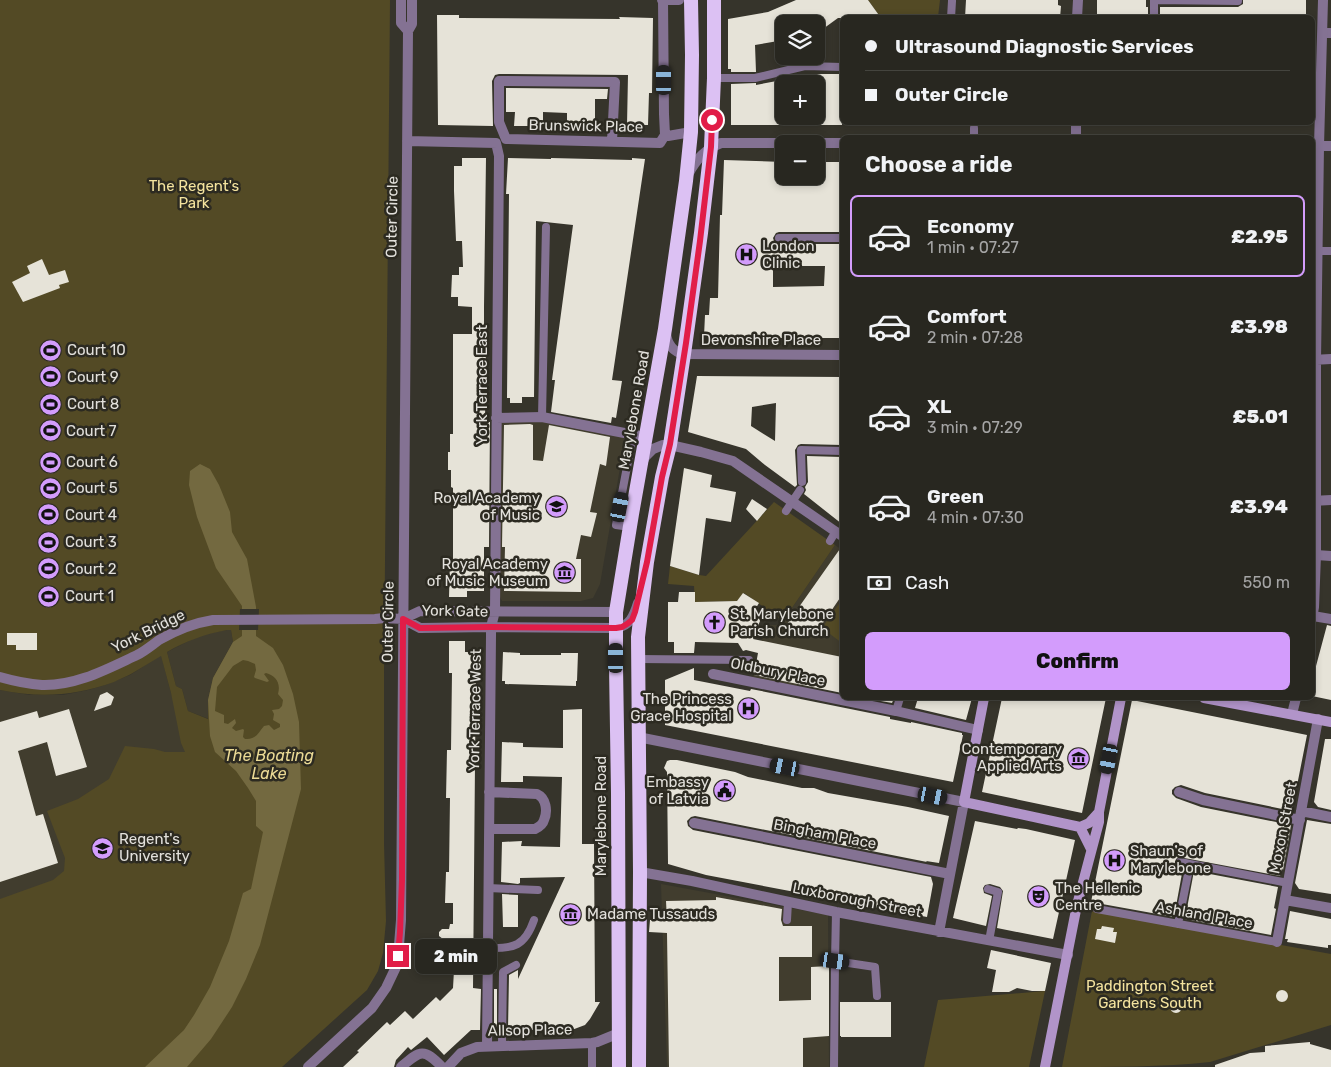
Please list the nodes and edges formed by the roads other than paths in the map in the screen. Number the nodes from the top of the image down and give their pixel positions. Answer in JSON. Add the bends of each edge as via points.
{"nodes":[{"id":1,"x":402,"y":0,"type":"edge"},
{"id":2,"x":412,"y":0,"type":"edge"},
{"id":3,"x":663,"y":0,"type":"edge"},
{"id":4,"x":679,"y":0,"type":"edge"},
{"id":5,"x":691,"y":0,"type":"edge"},
{"id":6,"x":714,"y":0,"type":"edge"},
{"id":7,"x":1078,"y":0,"type":"edge"},
{"id":8,"x":1154,"y":0,"type":"edge"},
{"id":9,"x":1323,"y":0,"type":"edge"},
{"id":10,"x":952,"y":1,"type":"edge"},
{"id":11,"x":1238,"y":1,"type":"dead end"},
{"id":12,"x":951,"y":15,"type":"edge"},
{"id":13,"x":1078,"y":15,"type":"edge"},
{"id":14,"x":1154,"y":15,"type":"edge"},
{"id":15,"x":408,"y":32,"type":"junction"},
{"id":16,"x":1327,"y":33,"type":"edge"},
{"id":17,"x":840,"y":67,"type":"edge"},
{"id":18,"x":714,"y":78,"type":"junction"},
{"id":19,"x":974,"y":128,"type":"dead end"},
{"id":20,"x":691,"y":132,"type":"junction"},
{"id":21,"x":665,"y":135,"type":"junction"},
{"id":22,"x":974,"y":135,"type":"edge"},
{"id":23,"x":408,"y":141,"type":"junction"},
{"id":24,"x":612,"y":141,"type":"junction"},
{"id":25,"x":840,"y":143,"type":"edge"},
{"id":26,"x":1316,"y":146,"type":"edge"},
{"id":27,"x":1331,"y":146,"type":"edge"},
{"id":28,"x":711,"y":147,"type":"junction"},
{"id":29,"x":686,"y":181,"type":"junction"},
{"id":30,"x":546,"y":227,"type":"dead end"},
{"id":31,"x":779,"y":238,"type":"dead end"},
{"id":32,"x":840,"y":238,"type":"edge"},
{"id":33,"x":1316,"y":251,"type":"edge"},
{"id":34,"x":1331,"y":251,"type":"edge"},
{"id":35,"x":1315,"y":306,"type":"edge"},
{"id":36,"x":665,"y":328,"type":"junction"},
{"id":37,"x":684,"y":354,"type":"junction"},
{"id":38,"x":840,"y":355,"type":"edge"},
{"id":39,"x":1315,"y":360,"type":"edge"},
{"id":40,"x":1331,"y":360,"type":"edge"},
{"id":41,"x":542,"y":417,"type":"junction"},
{"id":42,"x":496,"y":418,"type":"junction"},
{"id":43,"x":639,"y":436,"type":"junction"},
{"id":44,"x":670,"y":444,"type":"junction"},
{"id":45,"x":840,"y":451,"type":"edge"},
{"id":46,"x":640,"y":468,"type":"junction"},
{"id":47,"x":1331,"y":500,"type":"edge"},
{"id":48,"x":1315,"y":501,"type":"edge"},
{"id":49,"x":793,"y":502,"type":"junction"},
{"id":50,"x":786,"y":511,"type":"dead end"},
{"id":51,"x":630,"y":527,"type":"junction"},
{"id":52,"x":1315,"y":528,"type":"edge"},
{"id":53,"x":839,"y":534,"type":"edge"},
{"id":54,"x":830,"y":541,"type":"dead end"},
{"id":55,"x":1316,"y":555,"type":"junction"},
{"id":56,"x":1331,"y":556,"type":"edge"},
{"id":57,"x":647,"y":562,"type":"junction"},
{"id":58,"x":1315,"y":574,"type":"edge"},
{"id":59,"x":495,"y":611,"type":"junction"},
{"id":60,"x":616,"y":612,"type":"junction"},
{"id":61,"x":1315,"y":613,"type":"edge"},
{"id":62,"x":403,"y":619,"type":"junction"},
{"id":63,"x":1331,"y":620,"type":"edge"},
{"id":64,"x":491,"y":627,"type":"junction"},
{"id":65,"x":616,"y":628,"type":"junction"},
{"id":66,"x":638,"y":659,"type":"junction"},
{"id":67,"x":749,"y":660,"type":"dead end"},
{"id":68,"x":713,"y":674,"type":"dead end"},
{"id":69,"x":0,"y":677,"type":"edge"},
{"id":70,"x":840,"y":700,"type":"edge"},
{"id":71,"x":842,"y":700,"type":"edge"},
{"id":72,"x":899,"y":700,"type":"edge"},
{"id":73,"x":984,"y":700,"type":"edge"},
{"id":74,"x":1121,"y":700,"type":"edge"},
{"id":75,"x":1215,"y":700,"type":"edge"},
{"id":76,"x":1296,"y":700,"type":"edge"},
{"id":77,"x":896,"y":711,"type":"junction"},
{"id":78,"x":1292,"y":714,"type":"junction"},
{"id":79,"x":1318,"y":719,"type":"junction"},
{"id":80,"x":1331,"y":722,"type":"edge"},
{"id":81,"x":978,"y":730,"type":"junction"},
{"id":82,"x":638,"y":737,"type":"junction"},
{"id":83,"x":489,"y":792,"type":"junction"},
{"id":84,"x":1180,"y":792,"type":"dead end"},
{"id":85,"x":964,"y":802,"type":"junction"},
{"id":86,"x":1099,"y":812,"type":"junction"},
{"id":87,"x":1301,"y":815,"type":"junction"},
{"id":88,"x":1331,"y":817,"type":"edge"},
{"id":89,"x":694,"y":823,"type":"dead end"},
{"id":90,"x":1080,"y":827,"type":"junction"},
{"id":91,"x":488,"y":829,"type":"junction"},
{"id":92,"x":1091,"y":849,"type":"junction"},
{"id":93,"x":1180,"y":862,"type":"dead end"},
{"id":94,"x":1190,"y":864,"type":"junction"},
{"id":95,"x":640,"y":872,"type":"junction"},
{"id":96,"x":950,"y":874,"type":"junction"},
{"id":97,"x":1288,"y":883,"type":"junction"},
{"id":98,"x":488,"y":888,"type":"junction"},
{"id":99,"x":538,"y":890,"type":"dead end"},
{"id":100,"x":988,"y":890,"type":"dead end"},
{"id":101,"x":1285,"y":900,"type":"junction"},
{"id":102,"x":788,"y":902,"type":"junction"},
{"id":103,"x":1331,"y":908,"type":"edge"},
{"id":104,"x":1096,"y":909,"type":"dead end"},
{"id":105,"x":836,"y":912,"type":"junction"},
{"id":106,"x":534,"y":920,"type":"dead end"},
{"id":107,"x":787,"y":920,"type":"dead end"},
{"id":108,"x":1178,"y":924,"type":"junction"},
{"id":109,"x":939,"y":932,"type":"junction"},
{"id":110,"x":989,"y":941,"type":"junction"},
{"id":111,"x":1277,"y":942,"type":"joint"},
{"id":112,"x":487,"y":948,"type":"junction"},
{"id":113,"x":1068,"y":955,"type":"junction"},
{"id":114,"x":835,"y":961,"type":"junction"},
{"id":115,"x":516,"y":965,"type":"dead end"},
{"id":116,"x":877,"y":996,"type":"dead end"},
{"id":117,"x":619,"y":1033,"type":"junction"},
{"id":118,"x":592,"y":1043,"type":"junction"},
{"id":119,"x":502,"y":1045,"type":"junction"},
{"id":120,"x":487,"y":1046,"type":"junction"},
{"id":121,"x":590,"y":1065,"type":"edge"},
{"id":122,"x":308,"y":1067,"type":"edge"},
{"id":123,"x":401,"y":1067,"type":"edge"},
{"id":124,"x":442,"y":1067,"type":"edge"},
{"id":125,"x":448,"y":1067,"type":"edge"},
{"id":126,"x":619,"y":1067,"type":"edge"},
{"id":127,"x":639,"y":1067,"type":"edge"},
{"id":128,"x":834,"y":1067,"type":"edge"},
{"id":129,"x":1045,"y":1067,"type":"edge"}],
"edges":[{"from":1,"to":15,"type":"street","via":[[401,23]]},
{"from":2,"to":15,"type":"street","via":[[412,24]]},
{"from":3,"to":4,"type":"street"},
{"from":3,"to":21,"type":"street"},
{"from":5,"to":20,"type":"highway","name":"Marylebone Road"},
{"from":6,"to":18,"type":"highway"},
{"from":7,"to":13,"type":"street"},
{"from":8,"to":11,"type":"lane"},
{"from":8,"to":14,"type":"lane"},
{"from":9,"to":16,"type":"street"},
{"from":10,"to":12,"type":"lane"},
{"from":15,"to":23,"type":"street","name":"Outer Circle"},
{"from":16,"to":26,"type":"street"},
{"from":17,"to":18,"type":"lane","via":[[805,66],[755,78]]},
{"from":18,"to":28,"type":"highway"},
{"from":19,"to":22,"type":"lane"},
{"from":20,"to":21,"type":"street","name":"Brunswick Place"},
{"from":20,"to":29,"type":"highway","name":"Marylebone Road"},
{"from":21,"to":24,"type":"street","name":"Brunswick Place","via":[[660,142]]},
{"from":23,"to":42,"type":"street","name":"York Terrace East","via":[[496,143],[499,156]]},
{"from":23,"to":62,"type":"street","name":"Outer Circle"},
{"from":24,"to":24,"type":"street","name":"Brunswick Place","via":[[615,82],[499,81],[500,122],[506,139]]},
{"from":25,"to":28,"type":"street","via":[[721,143]]},
{"from":26,"to":27,"type":"street"},
{"from":26,"to":33,"type":"street"},
{"from":28,"to":29,"type":"street","via":[[696,160]]},
{"from":28,"to":37,"type":"highway"},
{"from":29,"to":36,"type":"highway","name":"Marylebone Road"},
{"from":30,"to":41,"type":"lane"},
{"from":31,"to":32,"type":"lane"},
{"from":33,"to":34,"type":"lane"},
{"from":33,"to":35,"type":"street"},
{"from":36,"to":37,"type":"street","name":"Devonshire Place","via":[[671,347]]},
{"from":36,"to":43,"type":"highway","name":"Marylebone Road"},
{"from":37,"to":38,"type":"street","name":"Devonshire Place"},
{"from":37,"to":44,"type":"highway"},
{"from":39,"to":40,"type":"street"},
{"from":41,"to":42,"type":"street"},
{"from":41,"to":43,"type":"street"},
{"from":42,"to":59,"type":"street","name":"York Terrace East"},
{"from":43,"to":46,"type":"highway","name":"Marylebone Road"},
{"from":43,"to":51,"type":"lane","via":[[616,525]]},
{"from":44,"to":46,"type":"street","via":[[653,449]]},
{"from":44,"to":49,"type":"street","via":[[733,461]]},
{"from":44,"to":57,"type":"highway"},
{"from":45,"to":49,"type":"lane","via":[[801,450],[801,486]]},
{"from":46,"to":51,"type":"highway","name":"Marylebone Road"},
{"from":47,"to":48,"type":"street"},
{"from":49,"to":50,"type":"lane"},
{"from":49,"to":53,"type":"street"},
{"from":51,"to":60,"type":"highway","name":"Marylebone Road"},
{"from":52,"to":55,"type":"street"},
{"from":53,"to":54,"type":"lane"},
{"from":55,"to":56,"type":"street"},
{"from":55,"to":58,"type":"street"},
{"from":57,"to":65,"type":"street","via":[[632,620]]},
{"from":57,"to":66,"type":"highway"},
{"from":59,"to":60,"type":"street","name":"York Gate"},
{"from":59,"to":62,"type":"street","name":"York Gate","via":[[420,611]]},
{"from":59,"to":64,"type":"street","name":"York Terrace East"},
{"from":60,"to":65,"type":"highway","name":"Marylebone Road"},
{"from":61,"to":63,"type":"street"},
{"from":62,"to":64,"type":"street","name":"York Gate","via":[[420,628]]},
{"from":62,"to":69,"type":"street","name":"York Bridge","via":[[208,621],[166,636],[136,655],[86,678],[44,685]]},
{"from":62,"to":122,"type":"street","name":"Outer Circle","via":[[402,880],[396,967],[372,1008]]},
{"from":64,"to":65,"type":"street","name":"York Gate"},
{"from":64,"to":83,"type":"street","name":"York Terrace West"},
{"from":65,"to":117,"type":"highway","name":"Marylebone Road"},
{"from":66,"to":67,"type":"lane"},
{"from":66,"to":82,"type":"highway"},
{"from":68,"to":70,"type":"street","name":"Oldbury Place"},
{"from":71,"to":77,"type":"street","name":"Oldbury Place"},
{"from":72,"to":77,"type":"lane"},
{"from":73,"to":81,"type":"main road"},
{"from":74,"to":86,"type":"main road"},
{"from":75,"to":78,"type":"main road"},
{"from":76,"to":78,"type":"street"},
{"from":77,"to":81,"type":"street","name":"Oldbury Place"},
{"from":78,"to":79,"type":"main road"},
{"from":79,"to":80,"type":"main road"},
{"from":79,"to":87,"type":"street","name":"Moxon Street"},
{"from":81,"to":85,"type":"main road"},
{"from":82,"to":85,"type":"street"},
{"from":82,"to":95,"type":"highway"},
{"from":83,"to":91,"type":"street","name":"York Terrace West"},
{"from":83,"to":91,"type":"street","name":"York Terrace West","via":[[537,794],[544,801],[545,814],[544,821],[535,829]]},
{"from":84,"to":87,"type":"street","via":[[1203,800]]},
{"from":85,"to":90,"type":"main road"},
{"from":85,"to":96,"type":"street"},
{"from":86,"to":90,"type":"main road"},
{"from":86,"to":92,"type":"main road","via":[[1098,831]]},
{"from":87,"to":88,"type":"street"},
{"from":87,"to":97,"type":"street","name":"Moxon Street"},
{"from":89,"to":96,"type":"street","name":"Bingham Place"},
{"from":90,"to":92,"type":"main road"},
{"from":91,"to":98,"type":"street","name":"York Terrace West"},
{"from":92,"to":113,"type":"main road"},
{"from":93,"to":94,"type":"lane"},
{"from":94,"to":97,"type":"lane"},
{"from":94,"to":108,"type":"lane"},
{"from":95,"to":102,"type":"street","name":"Luxborough Street"},
{"from":95,"to":127,"type":"highway"},
{"from":96,"to":109,"type":"street"},
{"from":97,"to":101,"type":"street","name":"Moxon Street"},
{"from":98,"to":99,"type":"lane"},
{"from":98,"to":112,"type":"street","name":"York Terrace West"},
{"from":100,"to":110,"type":"lane","via":[[998,892]]},
{"from":101,"to":103,"type":"street"},
{"from":101,"to":111,"type":"street","name":"Moxon Street"},
{"from":102,"to":105,"type":"street","name":"Luxborough Street"},
{"from":102,"to":107,"type":"lane"},
{"from":104,"to":108,"type":"lane","name":"Ashland Place"},
{"from":105,"to":109,"type":"street","name":"Luxborough Street"},
{"from":105,"to":114,"type":"lane"},
{"from":106,"to":112,"type":"lane","via":[[526,937],[516,946]]},
{"from":108,"to":111,"type":"lane","name":"Ashland Place"},
{"from":109,"to":110,"type":"street","name":"Luxborough Street"},
{"from":110,"to":113,"type":"street","name":"Luxborough Street"},
{"from":112,"to":120,"type":"street","name":"York Terrace West"},
{"from":113,"to":129,"type":"main road"},
{"from":114,"to":116,"type":"lane","via":[[875,967]]},
{"from":114,"to":128,"type":"lane"},
{"from":115,"to":119,"type":"lane","via":[[503,972]]},
{"from":117,"to":118,"type":"street","name":"Allsop Place"},
{"from":117,"to":126,"type":"highway","name":"Marylebone Road"},
{"from":118,"to":119,"type":"street","name":"Allsop Place"},
{"from":118,"to":121,"type":"lane"},
{"from":119,"to":120,"type":"street","name":"Allsop Place"},
{"from":120,"to":125,"type":"street","name":"Allsop Place","via":[[464,1051]]},
{"from":123,"to":124,"type":"street","via":[[412,1057],[423,1053]]}]}
